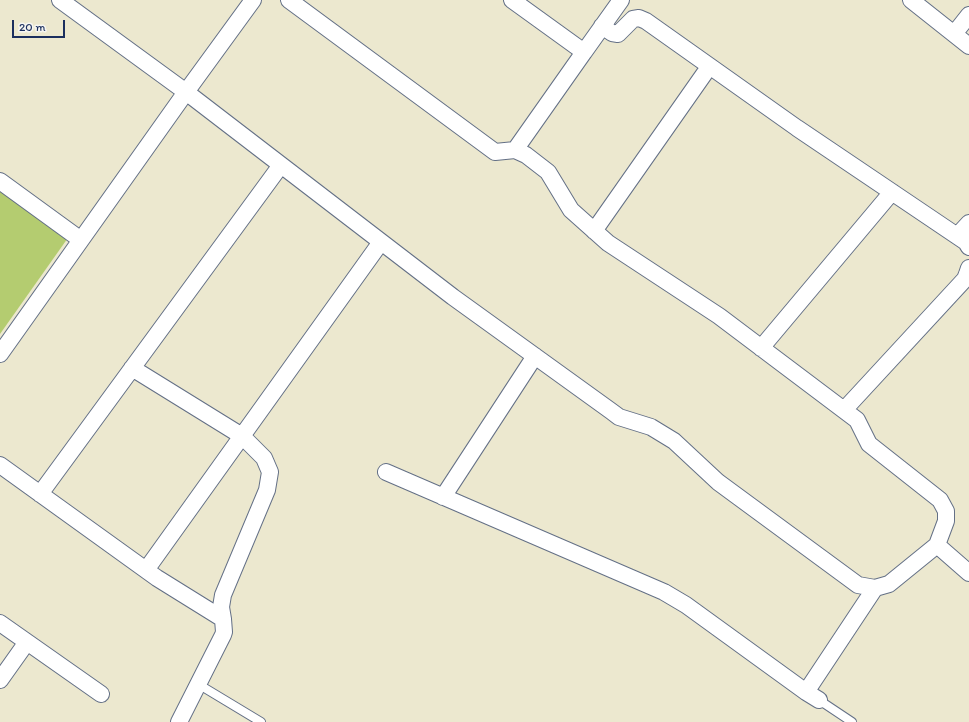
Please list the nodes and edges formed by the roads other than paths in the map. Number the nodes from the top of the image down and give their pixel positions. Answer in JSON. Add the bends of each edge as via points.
{"nodes":[{"id":1,"x":60,"y":0,"type":"edge"},
{"id":2,"x":253,"y":0,"type":"edge"},
{"id":3,"x":289,"y":0,"type":"edge"},
{"id":4,"x":512,"y":0,"type":"edge"},
{"id":5,"x":621,"y":0,"type":"edge"},
{"id":6,"x":911,"y":0,"type":"edge"},
{"id":7,"x":969,"y":15,"type":"edge"},
{"id":8,"x":602,"y":26,"type":"junction"},
{"id":9,"x":954,"y":34,"type":"junction"},
{"id":10,"x":969,"y":46,"type":"edge"},
{"id":11,"x":584,"y":52,"type":"junction"},
{"id":12,"x":709,"y":67,"type":"junction"},
{"id":13,"x":186,"y":92,"type":"junction"},
{"id":14,"x":515,"y":150,"type":"junction"},
{"id":15,"x":281,"y":165,"type":"junction"},
{"id":16,"x":0,"y":181,"type":"edge"},
{"id":17,"x":892,"y":192,"type":"junction"},
{"id":18,"x":969,"y":223,"type":"edge"},
{"id":19,"x":594,"y":231,"type":"junction"},
{"id":20,"x":81,"y":240,"type":"junction"},
{"id":21,"x":963,"y":241,"type":"edge"},
{"id":22,"x":381,"y":242,"type":"junction"},
{"id":23,"x":969,"y":268,"type":"edge"},
{"id":24,"x":965,"y":286,"type":"edge"},
{"id":25,"x":761,"y":348,"type":"junction"},
{"id":26,"x":0,"y":354,"type":"edge"},
{"id":27,"x":535,"y":356,"type":"junction"},
{"id":28,"x":132,"y":368,"type":"junction"},
{"id":29,"x":844,"y":410,"type":"junction"},
{"id":30,"x":242,"y":436,"type":"junction"},
{"id":31,"x":0,"y":465,"type":"edge"},
{"id":32,"x":386,"y":472,"type":"dead end"},
{"id":33,"x":40,"y":494,"type":"junction"},
{"id":34,"x":443,"y":497,"type":"junction"},
{"id":35,"x":937,"y":545,"type":"junction"},
{"id":36,"x":146,"y":570,"type":"junction"},
{"id":37,"x":969,"y":573,"type":"edge"},
{"id":38,"x":875,"y":588,"type":"junction"},
{"id":39,"x":223,"y":619,"type":"junction"},
{"id":40,"x":0,"y":623,"type":"edge"},
{"id":41,"x":27,"y":642,"type":"junction"},
{"id":42,"x":0,"y":680,"type":"edge"},
{"id":43,"x":198,"y":684,"type":"junction"},
{"id":44,"x":101,"y":694,"type":"dead end"},
{"id":45,"x":813,"y":696,"type":"junction"},
{"id":46,"x":179,"y":722,"type":"edge"},
{"id":47,"x":261,"y":722,"type":"edge"},
{"id":48,"x":852,"y":722,"type":"edge"}],
"edges":[{"from":1,"to":13,"type":"street"},
{"from":2,"to":13,"type":"street"},
{"from":3,"to":14,"type":"street","via":[[495,152]]},
{"from":4,"to":11,"type":"street"},
{"from":5,"to":8,"type":"street"},
{"from":6,"to":9,"type":"street"},
{"from":7,"to":9,"type":"street"},
{"from":8,"to":11,"type":"street"},
{"from":8,"to":12,"type":"street","via":[[618,34],[633,19],[639,18]]},
{"from":9,"to":10,"type":"street"},
{"from":11,"to":14,"type":"street"},
{"from":12,"to":17,"type":"street"},
{"from":12,"to":19,"type":"street"},
{"from":13,"to":15,"type":"street"},
{"from":13,"to":20,"type":"street"},
{"from":14,"to":19,"type":"street","via":[[548,172],[571,210]]},
{"from":15,"to":22,"type":"street"},
{"from":15,"to":28,"type":"street"},
{"from":16,"to":20,"type":"street"},
{"from":17,"to":21,"type":"street"},
{"from":17,"to":25,"type":"street"},
{"from":18,"to":21,"type":"street"},
{"from":19,"to":25,"type":"street","via":[[608,243],[719,316]]},
{"from":20,"to":26,"type":"street"},
{"from":22,"to":27,"type":"street"},
{"from":22,"to":30,"type":"street"},
{"from":23,"to":24,"type":"street"},
{"from":24,"to":29,"type":"street"},
{"from":25,"to":29,"type":"street"},
{"from":27,"to":34,"type":"street"},
{"from":27,"to":38,"type":"street","via":[[619,417],[651,427],[674,441],[718,482],[858,585]]},
{"from":28,"to":30,"type":"street"},
{"from":28,"to":33,"type":"street"},
{"from":29,"to":35,"type":"street","via":[[857,420],[869,444],[940,500],[946,511],[946,521]]},
{"from":30,"to":36,"type":"street"},
{"from":30,"to":39,"type":"street","via":[[264,458],[270,472],[267,490],[223,596]]},
{"from":31,"to":33,"type":"street"},
{"from":32,"to":34,"type":"street"},
{"from":33,"to":36,"type":"street"},
{"from":34,"to":45,"type":"street","via":[[664,592]]},
{"from":35,"to":37,"type":"street"},
{"from":35,"to":38,"type":"street","via":[[889,584]]},
{"from":36,"to":39,"type":"street"},
{"from":38,"to":45,"type":"street"},
{"from":39,"to":43,"type":"street","via":[[223,635]]},
{"from":40,"to":41,"type":"street"},
{"from":41,"to":42,"type":"street"},
{"from":41,"to":44,"type":"street"},
{"from":43,"to":46,"type":"street"},
{"from":43,"to":47,"type":"lane"},
{"from":45,"to":48,"type":"lane"}]}
